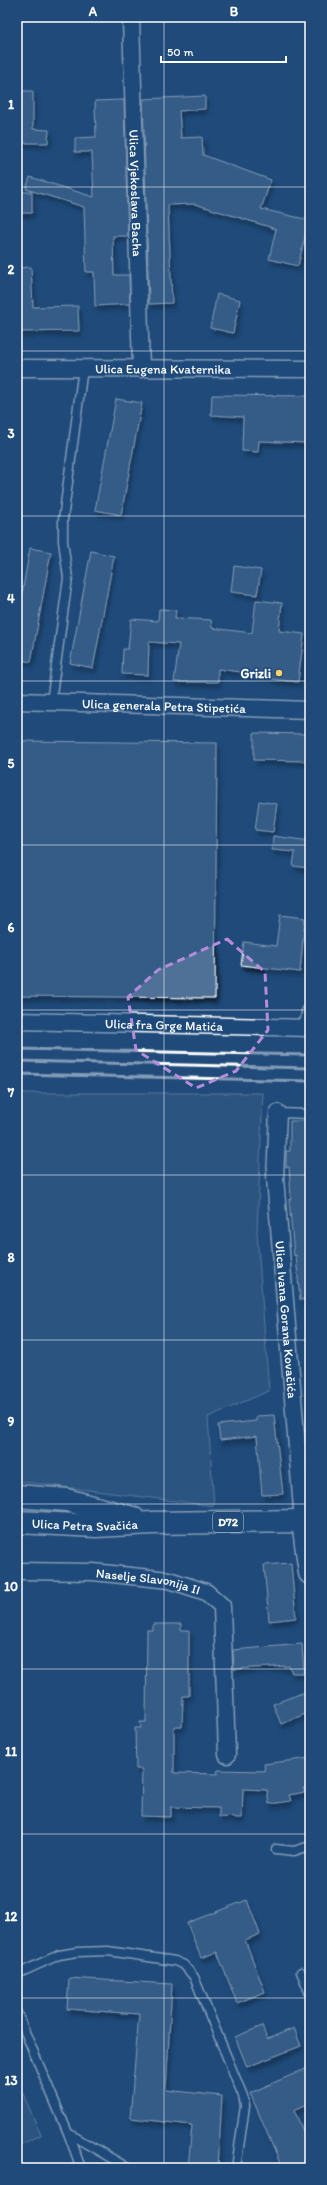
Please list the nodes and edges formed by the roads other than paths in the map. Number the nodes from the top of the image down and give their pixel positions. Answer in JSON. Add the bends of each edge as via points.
{"nodes":[{"id":1,"x":131,"y":17,"type":"edge"},
{"id":2,"x":17,"y":368,"type":"edge"},
{"id":3,"x":83,"y":368,"type":"junction"},
{"id":4,"x":141,"y":369,"type":"junction"},
{"id":5,"x":310,"y":369,"type":"edge"},
{"id":6,"x":17,"y":701,"type":"edge"},
{"id":7,"x":51,"y":702,"type":"junction"},
{"id":8,"x":310,"y":710,"type":"edge"},
{"id":9,"x":17,"y":1021,"type":"edge"},
{"id":10,"x":309,"y":1023,"type":"edge"},
{"id":11,"x":278,"y":1113,"type":"joint"},
{"id":12,"x":310,"y":1114,"type":"edge"},
{"id":13,"x":17,"y":1496,"type":"edge"},
{"id":14,"x":303,"y":1521,"type":"junction"},
{"id":15,"x":17,"y":1522,"type":"edge"},
{"id":16,"x":152,"y":1523,"type":"junction"},
{"id":17,"x":17,"y":1571,"type":"edge"},
{"id":18,"x":310,"y":1572,"type":"edge"},
{"id":19,"x":227,"y":1755,"type":"dead end"},
{"id":20,"x":310,"y":1846,"type":"edge"},
{"id":21,"x":276,"y":1850,"type":"dead end"},
{"id":22,"x":301,"y":1972,"type":"dead end"},
{"id":23,"x":17,"y":1974,"type":"edge"},
{"id":24,"x":310,"y":1994,"type":"edge"},
{"id":25,"x":17,"y":2013,"type":"edge"},
{"id":26,"x":68,"y":2133,"type":"junction"},
{"id":27,"x":80,"y":2168,"type":"edge"},
{"id":28,"x":128,"y":2168,"type":"edge"},
{"id":29,"x":236,"y":2168,"type":"edge"}],
"edges":[{"from":1,"to":4,"type":"street","name":"Ulica Vjekoslava Bacha"},
{"from":2,"to":3,"type":"street","name":"Ulica Eugena Kvaternika"},
{"from":3,"to":4,"type":"street","name":"Ulica Eugena Kvaternika"},
{"from":3,"to":7,"type":"lane","via":[[63,520],[68,578]]},
{"from":4,"to":5,"type":"street","name":"Ulica Eugena Kvaternika"},
{"from":6,"to":7,"type":"street","name":"Ulica generala Petra Stipetića"},
{"from":7,"to":8,"type":"street","name":"Ulica generala Petra Stipetića"},
{"from":9,"to":10,"type":"street","name":"Ulica fra Grge Matića"},
{"from":11,"to":12,"type":"lane"},
{"from":11,"to":14,"type":"street","name":"Ulica Ivana Gorana Kovačića","via":[[275,1178]]},
{"from":13,"to":16,"type":"main road","name":"Ulica Petra Svačića","number":"D72","via":[[67,1500]]},
{"from":14,"to":16,"type":"main road","name":"Ulica Petra Svačića","number":"D72"},
{"from":14,"to":18,"type":"main road","name":"Ulica Ivana Gorana Kovačića"},
{"from":15,"to":16,"type":"main road","name":"Ulica Petra Svačića","number":"D72","via":[[96,1526]]},
{"from":17,"to":19,"type":"street","name":"Naselje Slavonija II","via":[[93,1572],[169,1580],[206,1592],[222,1606]]},
{"from":20,"to":21,"type":"lane","via":[[294,1851]]},
{"from":22,"to":24,"type":"lane"},
{"from":23,"to":29,"type":"lane","via":[[59,1955],[94,1951],[175,1961],[184,1965],[194,1977],[244,2096],[245,2106]]},
{"from":25,"to":26,"type":"lane"},
{"from":26,"to":27,"type":"lane"},
{"from":26,"to":28,"type":"lane"}]}
